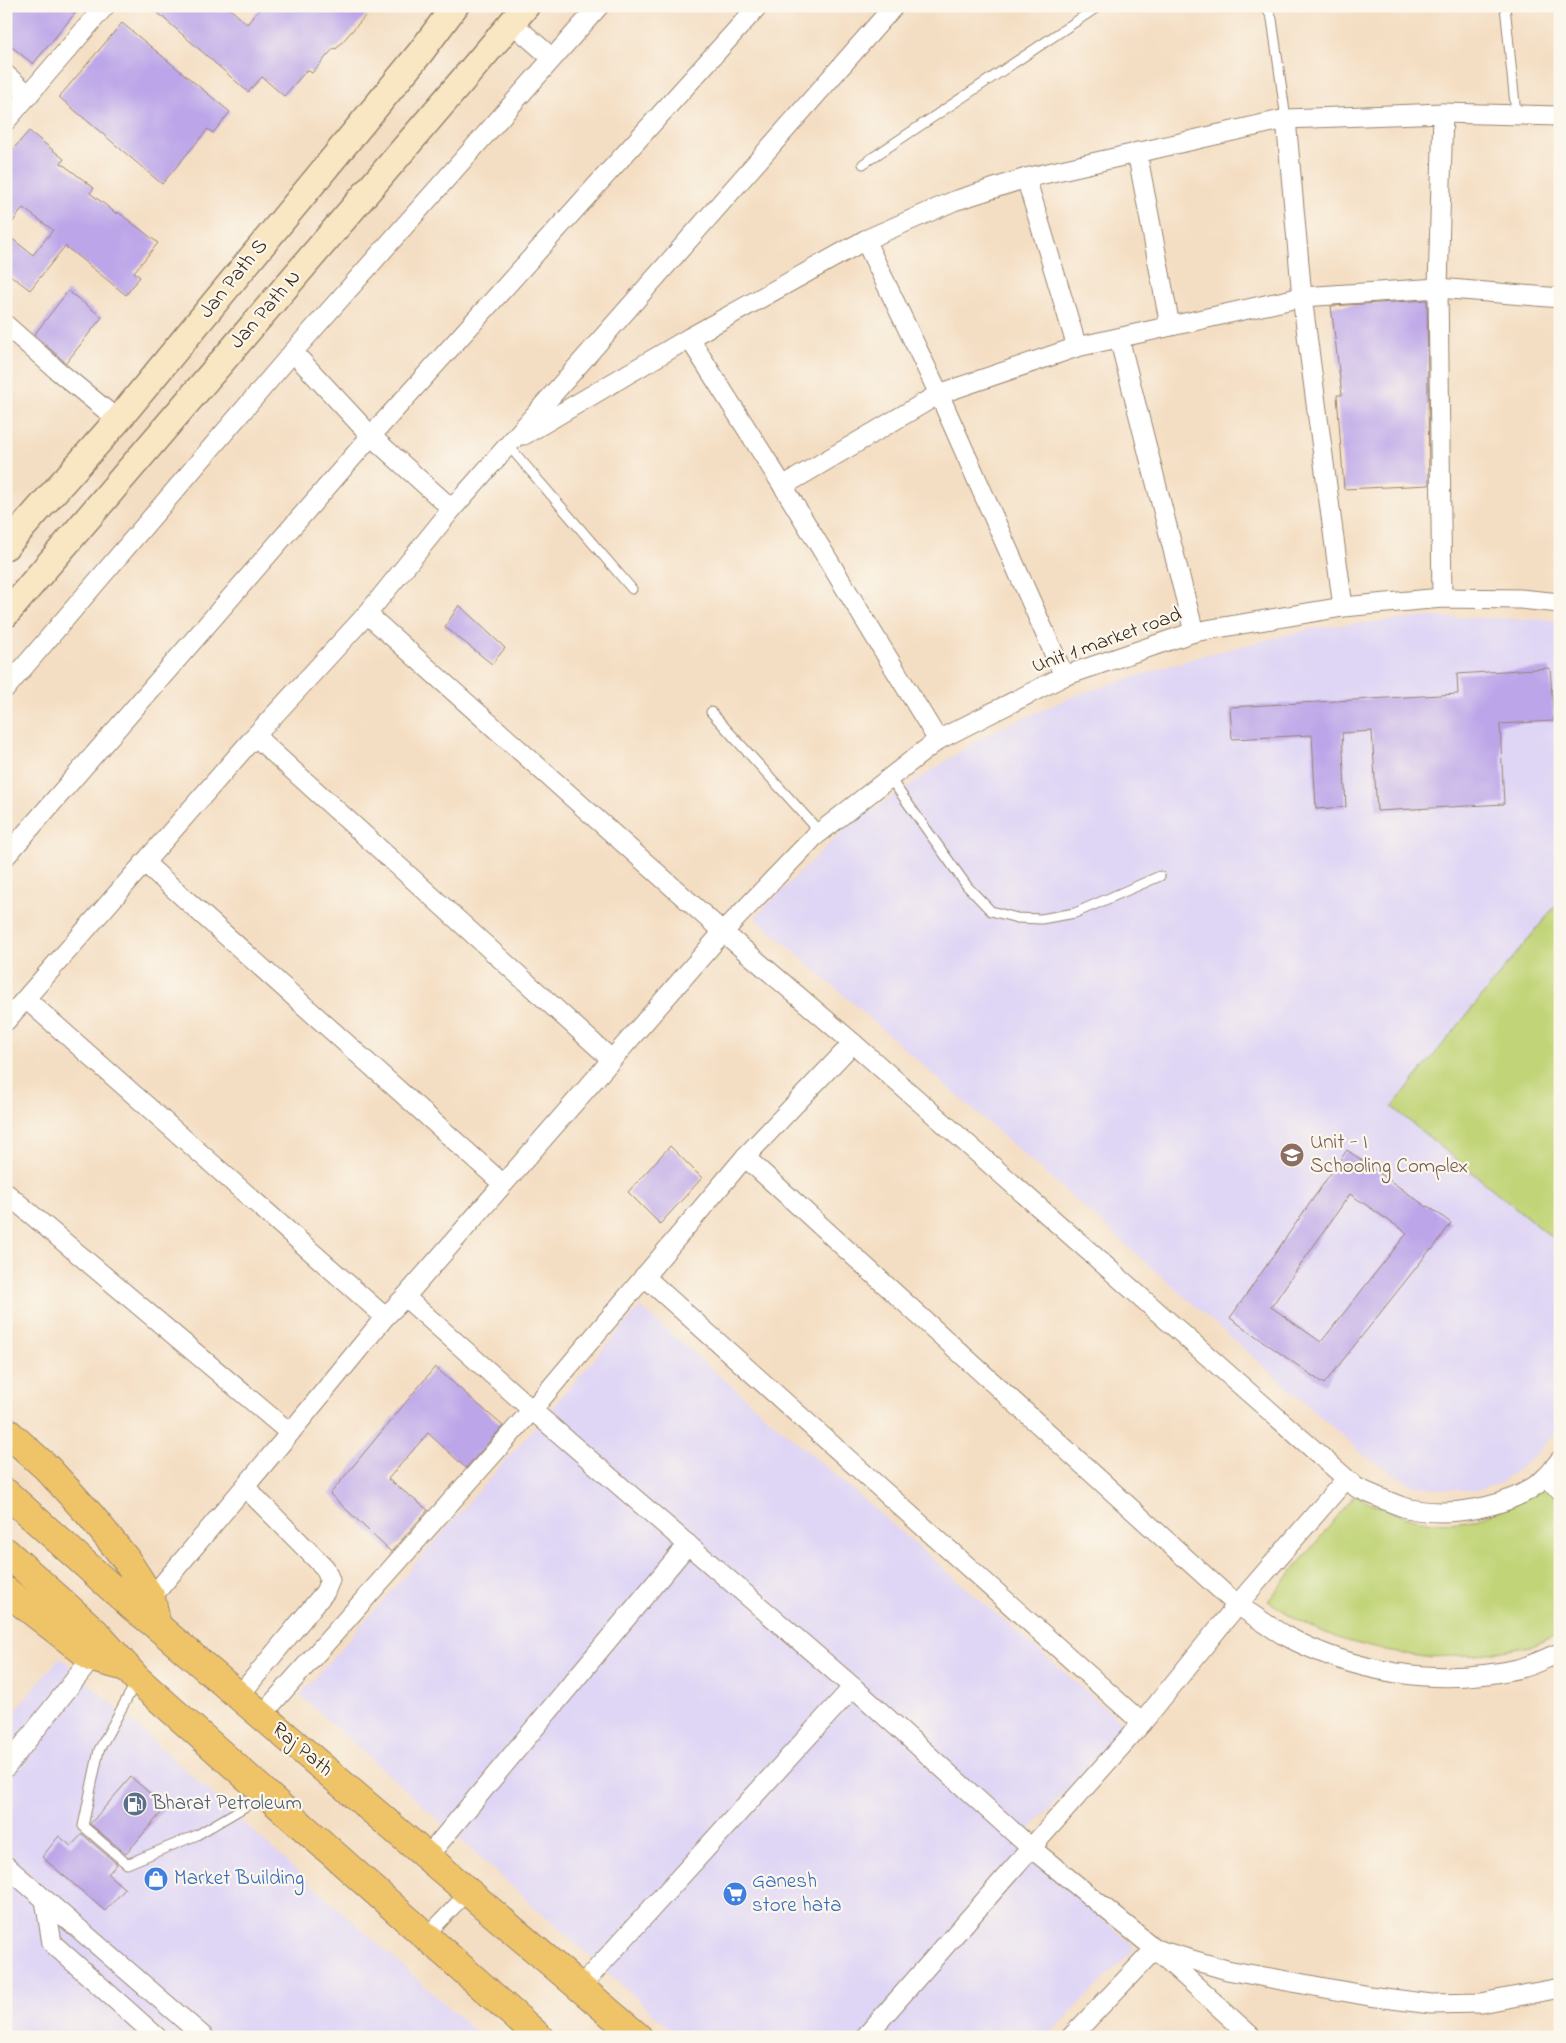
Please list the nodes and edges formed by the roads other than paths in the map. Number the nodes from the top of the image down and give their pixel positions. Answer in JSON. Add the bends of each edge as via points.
{"nodes":[{"id":1,"x":105,"y":6,"type":"edge"},
{"id":2,"x":456,"y":6,"type":"edge"},
{"id":3,"x":599,"y":6,"type":"edge"},
{"id":4,"x":758,"y":6,"type":"edge"},
{"id":5,"x":1099,"y":6,"type":"edge"},
{"id":6,"x":1266,"y":6,"type":"edge"},
{"id":7,"x":1505,"y":6,"type":"edge"},
{"id":8,"x":886,"y":9,"type":"edge"},
{"id":9,"x":519,"y":15,"type":"edge"},
{"id":10,"x":552,"y":58,"type":"junction"},
{"id":11,"x":6,"y":75,"type":"edge"},
{"id":12,"x":29,"y":95,"type":"junction"},
{"id":13,"x":1443,"y":113,"type":"junction"},
{"id":14,"x":1516,"y":114,"type":"junction"},
{"id":15,"x":1560,"y":116,"type":"edge"},
{"id":16,"x":1286,"y":119,"type":"junction"},
{"id":17,"x":6,"y":121,"type":"edge"},
{"id":18,"x":1137,"y":152,"type":"junction"},
{"id":19,"x":863,"y":164,"type":"dead end"},
{"id":20,"x":1026,"y":178,"type":"junction"},
{"id":21,"x":865,"y":240,"type":"junction"},
{"id":22,"x":1438,"y":288,"type":"junction"},
{"id":23,"x":1302,"y":297,"type":"junction"},
{"id":24,"x":1560,"y":298,"type":"edge"},
{"id":25,"x":6,"y":325,"type":"edge"},
{"id":26,"x":1170,"y":326,"type":"junction"},
{"id":27,"x":689,"y":338,"type":"junction"},
{"id":28,"x":1119,"y":338,"type":"junction"},
{"id":29,"x":1077,"y":347,"type":"junction"},
{"id":30,"x":292,"y":352,"type":"junction"},
{"id":31,"x":939,"y":394,"type":"junction"},
{"id":32,"x":118,"y":420,"type":"junction"},
{"id":33,"x":371,"y":436,"type":"junction"},
{"id":34,"x":508,"y":445,"type":"junction"},
{"id":35,"x":783,"y":486,"type":"junction"},
{"id":36,"x":452,"y":509,"type":"junction"},
{"id":37,"x":6,"y":546,"type":"edge"},
{"id":38,"x":632,"y":589,"type":"dead end"},
{"id":39,"x":1442,"y":598,"type":"junction"},
{"id":40,"x":1560,"y":603,"type":"edge"},
{"id":41,"x":1343,"y":607,"type":"junction"},
{"id":42,"x":6,"y":614,"type":"edge"},
{"id":43,"x":368,"y":614,"type":"junction"},
{"id":44,"x":1194,"y":632,"type":"junction"},
{"id":45,"x":1064,"y":676,"type":"junction"},
{"id":46,"x":6,"y":688,"type":"edge"},
{"id":47,"x":711,"y":712,"type":"dead end"},
{"id":48,"x":255,"y":736,"type":"junction"},
{"id":49,"x":938,"y":740,"type":"junction"},
{"id":50,"x":889,"y":777,"type":"junction"},
{"id":51,"x":820,"y":832,"type":"junction"},
{"id":52,"x":6,"y":856,"type":"edge"},
{"id":53,"x":145,"y":863,"type":"junction"},
{"id":54,"x":1160,"y":876,"type":"dead end"},
{"id":55,"x":723,"y":932,"type":"junction"},
{"id":56,"x":26,"y":999,"type":"junction"},
{"id":57,"x":6,"y":1021,"type":"edge"},
{"id":58,"x":853,"y":1043,"type":"junction"},
{"id":59,"x":612,"y":1059,"type":"junction"},
{"id":60,"x":745,"y":1157,"type":"junction"},
{"id":61,"x":503,"y":1184,"type":"junction"},
{"id":62,"x":6,"y":1193,"type":"edge"},
{"id":63,"x":644,"y":1276,"type":"junction"},
{"id":64,"x":405,"y":1297,"type":"junction"},
{"id":65,"x":385,"y":1317,"type":"junction"},
{"id":66,"x":532,"y":1410,"type":"junction"},
{"id":67,"x":6,"y":1431,"type":"edge"},
{"id":68,"x":290,"y":1433,"type":"junction"},
{"id":69,"x":1560,"y":1460,"type":"edge"},
{"id":70,"x":1546,"y":1477,"type":"junction"},
{"id":71,"x":1346,"y":1479,"type":"junction"},
{"id":72,"x":244,"y":1487,"type":"junction"},
{"id":73,"x":1560,"y":1490,"type":"edge"},
{"id":74,"x":6,"y":1493,"type":"edge"},
{"id":75,"x":688,"y":1544,"type":"junction"},
{"id":76,"x":6,"y":1552,"type":"edge"},
{"id":77,"x":6,"y":1591,"type":"edge"},
{"id":78,"x":151,"y":1598,"type":"junction"},
{"id":79,"x":1237,"y":1605,"type":"junction"},
{"id":80,"x":156,"y":1626,"type":"junction"},
{"id":81,"x":1560,"y":1653,"type":"edge"},
{"id":82,"x":92,"y":1658,"type":"junction"},
{"id":83,"x":131,"y":1673,"type":"junction"},
{"id":84,"x":853,"y":1687,"type":"junction"},
{"id":85,"x":240,"y":1696,"type":"junction"},
{"id":86,"x":262,"y":1715,"type":"junction"},
{"id":87,"x":1142,"y":1723,"type":"junction"},
{"id":88,"x":6,"y":1767,"type":"edge"},
{"id":89,"x":266,"y":1794,"type":"junction"},
{"id":90,"x":1031,"y":1848,"type":"junction"},
{"id":91,"x":428,"y":1856,"type":"junction"},
{"id":92,"x":6,"y":1866,"type":"edge"},
{"id":93,"x":468,"y":1891,"type":"junction"},
{"id":94,"x":45,"y":1900,"type":"junction"},
{"id":95,"x":426,"y":1936,"type":"junction"},
{"id":96,"x":1155,"y":1949,"type":"junction"},
{"id":97,"x":580,"y":1987,"type":"junction"},
{"id":98,"x":1560,"y":1988,"type":"edge"},
{"id":99,"x":157,"y":2037,"type":"edge"},
{"id":100,"x":204,"y":2037,"type":"edge"},
{"id":101,"x":539,"y":2037,"type":"edge"},
{"id":102,"x":638,"y":2037,"type":"edge"},
{"id":103,"x":865,"y":2037,"type":"edge"},
{"id":104,"x":1071,"y":2037,"type":"edge"},
{"id":105,"x":1252,"y":2037,"type":"edge"}],
"edges":[{"from":1,"to":12,"type":"street"},
{"from":2,"to":32,"type":"main road","name":"Jan Path S"},
{"from":3,"to":10,"type":"street"},
{"from":4,"to":33,"type":"street"},
{"from":5,"to":19,"type":"lane"},
{"from":6,"to":16,"type":"lane","via":[[1272,19]]},
{"from":7,"to":14,"type":"lane"},
{"from":8,"to":34,"type":"street"},
{"from":9,"to":10,"type":"street"},
{"from":9,"to":42,"type":"main road","name":"Jan Path N"},
{"from":10,"to":30,"type":"street"},
{"from":11,"to":12,"type":"street"},
{"from":12,"to":17,"type":"street"},
{"from":13,"to":14,"type":"street"},
{"from":13,"to":16,"type":"street"},
{"from":13,"to":22,"type":"street"},
{"from":14,"to":15,"type":"street"},
{"from":16,"to":18,"type":"street"},
{"from":16,"to":23,"type":"street"},
{"from":18,"to":20,"type":"street"},
{"from":18,"to":26,"type":"street"},
{"from":20,"to":21,"type":"street","via":[[954,201]]},
{"from":20,"to":29,"type":"street"},
{"from":21,"to":27,"type":"street"},
{"from":21,"to":31,"type":"street"},
{"from":22,"to":23,"type":"street"},
{"from":22,"to":24,"type":"street"},
{"from":22,"to":39,"type":"street"},
{"from":23,"to":26,"type":"street"},
{"from":23,"to":41,"type":"street"},
{"from":25,"to":32,"type":"street"},
{"from":26,"to":28,"type":"street"},
{"from":27,"to":34,"type":"street"},
{"from":27,"to":35,"type":"street"},
{"from":28,"to":29,"type":"street"},
{"from":28,"to":44,"type":"street"},
{"from":29,"to":31,"type":"street"},
{"from":30,"to":33,"type":"street"},
{"from":30,"to":46,"type":"street"},
{"from":31,"to":35,"type":"street"},
{"from":31,"to":45,"type":"street"},
{"from":32,"to":37,"type":"main road","name":"Jan Path S"},
{"from":33,"to":36,"type":"street"},
{"from":33,"to":52,"type":"street"},
{"from":34,"to":36,"type":"street"},
{"from":34,"to":38,"type":"lane"},
{"from":35,"to":49,"type":"street"},
{"from":36,"to":43,"type":"street"},
{"from":39,"to":40,"type":"street","name":"Unit 1 market road"},
{"from":39,"to":41,"type":"street","name":"Unit 1 market road"},
{"from":41,"to":44,"type":"street","name":"Unit 1 market road"},
{"from":43,"to":48,"type":"street"},
{"from":43,"to":55,"type":"street"},
{"from":44,"to":45,"type":"street","name":"Unit 1 market road"},
{"from":45,"to":49,"type":"street","name":"Unit 1 market road"},
{"from":47,"to":51,"type":"lane"},
{"from":48,"to":53,"type":"street"},
{"from":48,"to":59,"type":"street"},
{"from":49,"to":50,"type":"street","name":"Unit 1 market road"},
{"from":50,"to":51,"type":"street","name":"Unit 1 market road"},
{"from":50,"to":54,"type":"lane","via":[[967,886],[992,911],[1017,918],[1075,913]]},
{"from":51,"to":55,"type":"street","name":"Unit 1 market road"},
{"from":53,"to":56,"type":"street"},
{"from":53,"to":61,"type":"street"},
{"from":55,"to":58,"type":"street"},
{"from":55,"to":59,"type":"street","name":"Unit 1 market road"},
{"from":56,"to":57,"type":"street"},
{"from":56,"to":65,"type":"street"},
{"from":58,"to":60,"type":"street"},
{"from":58,"to":71,"type":"street"},
{"from":59,"to":61,"type":"street","name":"Unit 1 market road"},
{"from":60,"to":63,"type":"street"},
{"from":60,"to":79,"type":"street"},
{"from":61,"to":64,"type":"street","name":"Unit 1 market road"},
{"from":62,"to":68,"type":"street"},
{"from":63,"to":66,"type":"street"},
{"from":63,"to":87,"type":"street"},
{"from":64,"to":65,"type":"street","name":"Unit 1 market road"},
{"from":64,"to":66,"type":"street"},
{"from":65,"to":68,"type":"street","name":"Unit 1 market road"},
{"from":66,"to":75,"type":"street"},
{"from":66,"to":86,"type":"street"},
{"from":67,"to":78,"type":"main road","via":[[47,1468],[91,1516],[125,1558]]},
{"from":68,"to":72,"type":"street","name":"Unit 1 market road"},
{"from":69,"to":70,"type":"street"},
{"from":70,"to":71,"type":"street","via":[[1501,1503],[1439,1512],[1404,1507],[1357,1488]]},
{"from":70,"to":73,"type":"street"},
{"from":71,"to":79,"type":"street"},
{"from":72,"to":78,"type":"street","name":"Unit 1 market road"},
{"from":72,"to":85,"type":"street","via":[[325,1568],[330,1580],[325,1592]]},
{"from":74,"to":80,"type":"main road","name":"Raj Path"},
{"from":75,"to":84,"type":"street"},
{"from":75,"to":91,"type":"street"},
{"from":76,"to":83,"type":"main road","via":[[95,1632]]},
{"from":77,"to":82,"type":"main road"},
{"from":78,"to":80,"type":"main road"},
{"from":79,"to":81,"type":"street","via":[[1281,1634],[1328,1655],[1378,1671],[1429,1678],[1474,1676],[1518,1669]]},
{"from":79,"to":87,"type":"street"},
{"from":80,"to":85,"type":"main road","name":"Raj Path"},
{"from":82,"to":83,"type":"main road"},
{"from":82,"to":88,"type":"street"},
{"from":83,"to":89,"type":"main road"},
{"from":83,"to":89,"type":"lane","via":[[99,1750],[83,1826],[128,1864],[197,1836]]},
{"from":84,"to":90,"type":"street"},
{"from":84,"to":97,"type":"street"},
{"from":85,"to":86,"type":"main road","name":"Raj Path"},
{"from":86,"to":91,"type":"main road","name":"Raj Path"},
{"from":87,"to":90,"type":"street"},
{"from":89,"to":95,"type":"main road"},
{"from":90,"to":96,"type":"street"},
{"from":90,"to":103,"type":"street"},
{"from":91,"to":93,"type":"main road","name":"Raj Path"},
{"from":92,"to":94,"type":"street"},
{"from":93,"to":95,"type":"street"},
{"from":93,"to":97,"type":"main road","name":"Raj Path"},
{"from":94,"to":99,"type":"street","via":[[52,1943]]},
{"from":94,"to":100,"type":"street"},
{"from":95,"to":101,"type":"main road"},
{"from":96,"to":98,"type":"street","via":[[1227,1970],[1431,2004],[1481,2002]]},
{"from":96,"to":104,"type":"street"},
{"from":96,"to":105,"type":"street"},
{"from":97,"to":102,"type":"main road","name":"Raj Path"}]}
